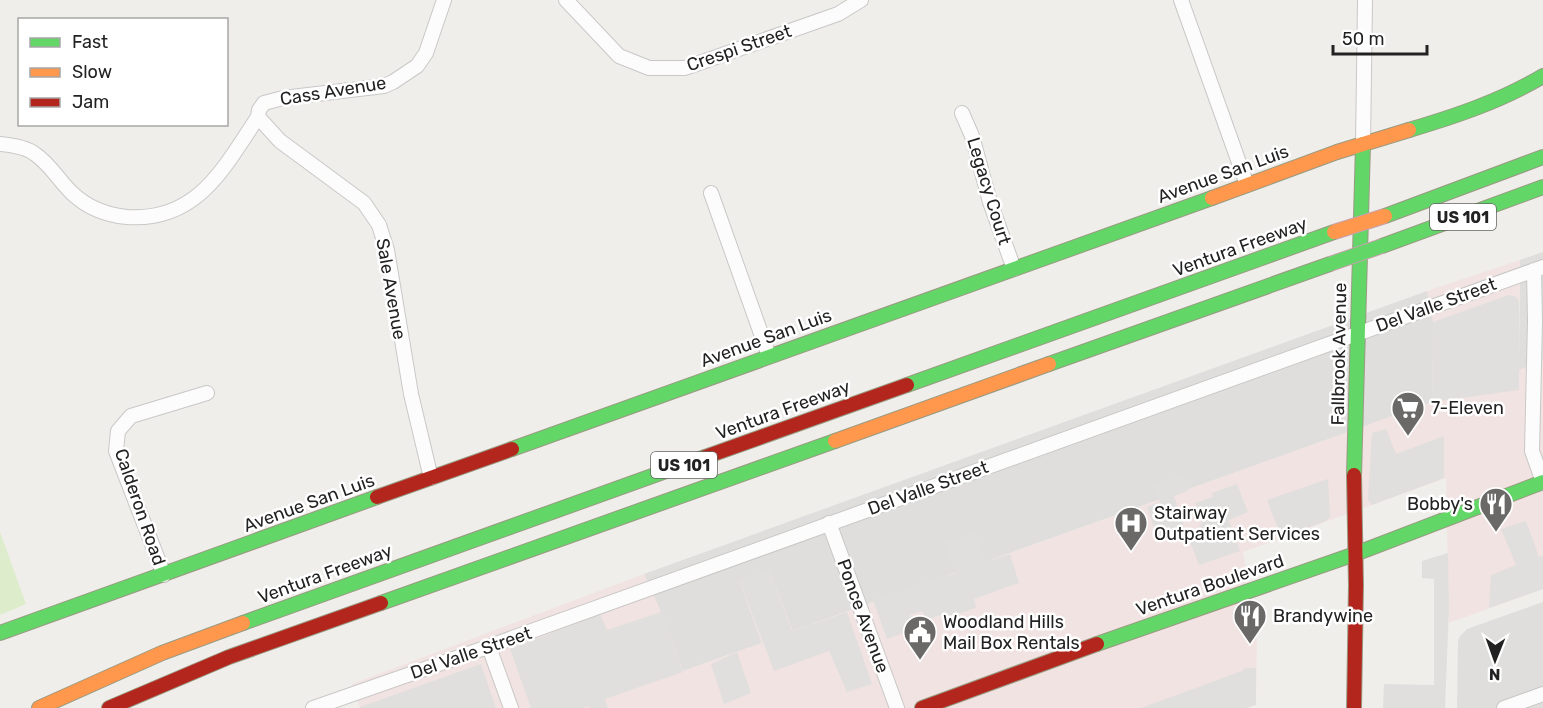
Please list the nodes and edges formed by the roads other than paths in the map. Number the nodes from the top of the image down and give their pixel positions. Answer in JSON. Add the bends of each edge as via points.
{"nodes":[{"id":1,"x":444,"y":0,"type":"edge"},
{"id":2,"x":566,"y":0,"type":"edge"},
{"id":3,"x":861,"y":0,"type":"edge"},
{"id":4,"x":1181,"y":0,"type":"edge"},
{"id":5,"x":1365,"y":0,"type":"edge"},
{"id":6,"x":1543,"y":76,"type":"edge"},
{"id":7,"x":962,"y":113,"type":"dead end"},
{"id":8,"x":258,"y":117,"type":"junction"},
{"id":9,"x":0,"y":144,"type":"edge"},
{"id":10,"x":1362,"y":144,"type":"junction"},
{"id":11,"x":1543,"y":157,"type":"edge"},
{"id":12,"x":1247,"y":185,"type":"junction"},
{"id":13,"x":1543,"y":187,"type":"edge"},
{"id":14,"x":711,"y":193,"type":"dead end"},
{"id":15,"x":1014,"y":269,"type":"junction"},
{"id":16,"x":1538,"y":269,"type":"edge"},
{"id":17,"x":1358,"y":334,"type":"junction"},
{"id":18,"x":769,"y":356,"type":"junction"},
{"id":19,"x":207,"y":393,"type":"dead end"},
{"id":20,"x":431,"y":478,"type":"junction"},
{"id":21,"x":1543,"y":482,"type":"edge"},
{"id":22,"x":829,"y":523,"type":"junction"},
{"id":23,"x":1355,"y":554,"type":"junction"},
{"id":24,"x":164,"y":575,"type":"junction"},
{"id":25,"x":0,"y":633,"type":"edge"},
{"id":26,"x":489,"y":647,"type":"junction"},
{"id":27,"x":1543,"y":694,"type":"edge"},
{"id":28,"x":39,"y":708,"type":"edge"},
{"id":29,"x":109,"y":708,"type":"edge"},
{"id":30,"x":313,"y":708,"type":"edge"},
{"id":31,"x":511,"y":708,"type":"edge"},
{"id":32,"x":897,"y":708,"type":"edge"},
{"id":33,"x":922,"y":708,"type":"edge"},
{"id":34,"x":1354,"y":708,"type":"edge"},
{"id":35,"x":1504,"y":708,"type":"edge"}],
"edges":[{"from":1,"to":8,"type":"street","name":"Cass Avenue","via":[[426,53],[417,66],[393,82],[283,98],[264,103]]},
{"from":2,"to":3,"type":"street","name":"Crespi Street","via":[[619,56],[649,68],[685,68],[838,14]]},
{"from":4,"to":12,"type":"street"},
{"from":5,"to":10,"type":"street","name":"Fallbrook Avenue"},
{"from":6,"to":10,"type":"main road","name":"Avenue San Luis","via":[[1497,101]]},
{"from":7,"to":15,"type":"street","name":"Legacy Court"},
{"from":8,"to":9,"type":"street","name":"Cass Avenue","via":[[218,177],[201,194],[181,208],[140,218],[116,216],[89,207],[35,153]]},
{"from":8,"to":20,"type":"street","name":"Sale Avenue","via":[[280,141],[364,203],[379,225]]},
{"from":10,"to":12,"type":"main road","name":"Avenue San Luis"},
{"from":10,"to":17,"type":"main road","name":"Fallbrook Avenue"},
{"from":11,"to":28,"type":"main road","name":"Ventura Freeway","number":"US 101","bridge":true,"via":[[279,609],[162,652]]},
{"from":12,"to":15,"type":"main road","name":"Avenue San Luis"},
{"from":13,"to":29,"type":"main road","number":"US 101","bridge":true,"via":[[229,657]]},
{"from":14,"to":18,"type":"street"},
{"from":15,"to":18,"type":"main road","name":"Avenue San Luis"},
{"from":16,"to":17,"type":"street","name":"Del Valle Street"},
{"from":16,"to":21,"type":"street","via":[[1532,451]]},
{"from":17,"to":22,"type":"street","name":"Del Valle Street"},
{"from":17,"to":23,"type":"main road","name":"Fallbrook Avenue"},
{"from":18,"to":20,"type":"main road","name":"Avenue San Luis"},
{"from":19,"to":24,"type":"street","name":"Calderon Road","via":[[131,416],[118,431],[117,451]]},
{"from":20,"to":24,"type":"main road","name":"Avenue San Luis"},
{"from":21,"to":23,"type":"main road","name":"Ventura Boulevard"},
{"from":22,"to":26,"type":"street","name":"Del Valle Street"},
{"from":22,"to":32,"type":"street","name":"Ponce Avenue"},
{"from":23,"to":33,"type":"main road","name":"Ventura Boulevard"},
{"from":23,"to":34,"type":"main road","name":"Fallbrook Avenue"},
{"from":24,"to":25,"type":"main road","name":"Avenue San Luis"},
{"from":26,"to":30,"type":"street","name":"Del Valle Street"},
{"from":26,"to":31,"type":"street"},
{"from":27,"to":35,"type":"street"}]}
